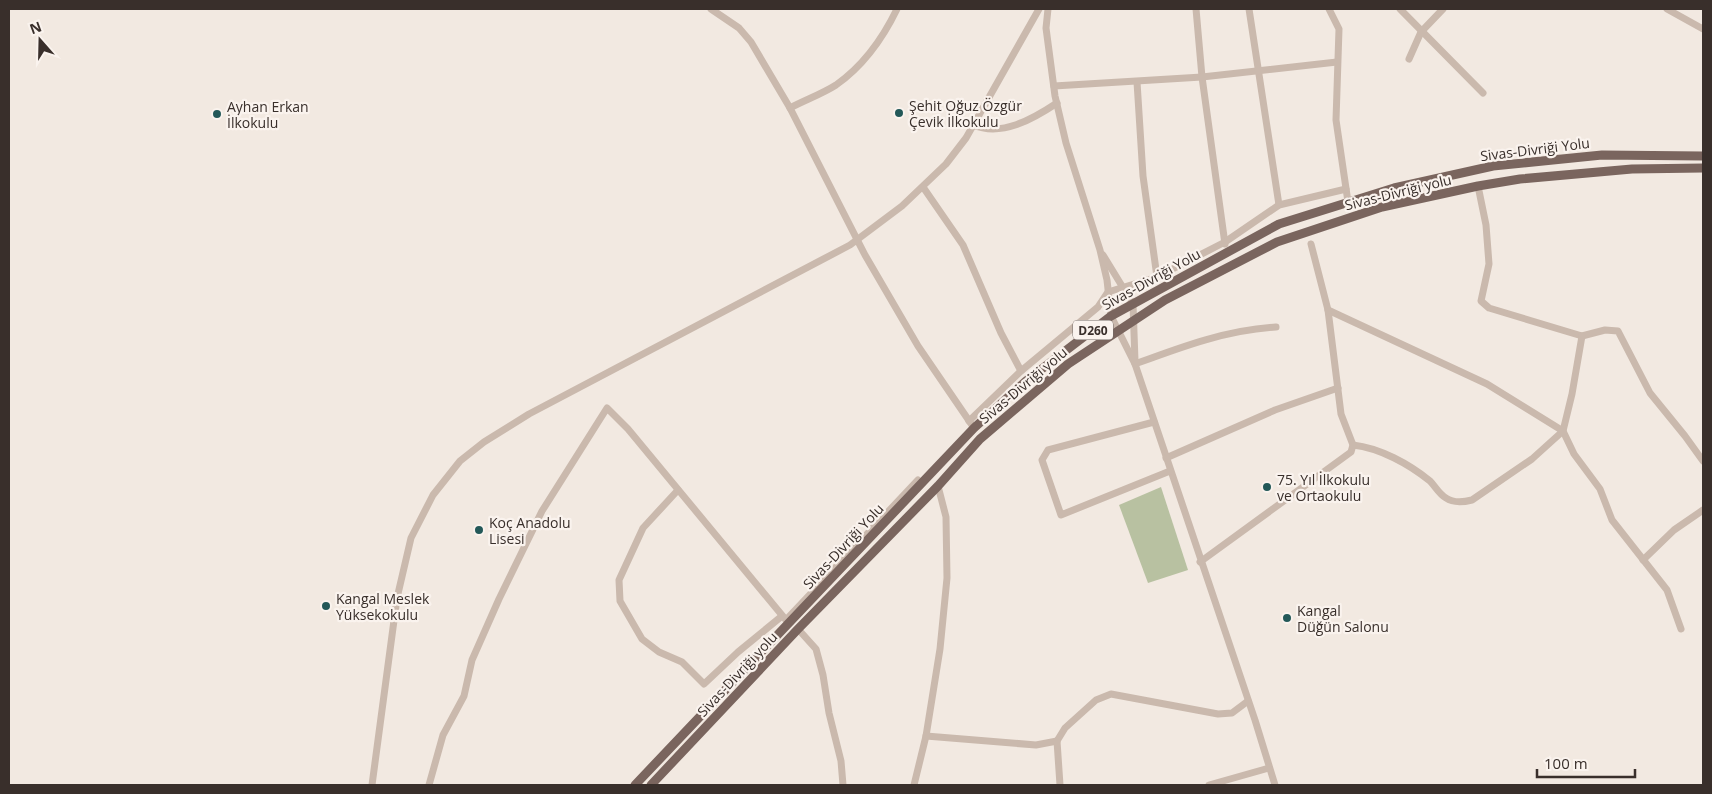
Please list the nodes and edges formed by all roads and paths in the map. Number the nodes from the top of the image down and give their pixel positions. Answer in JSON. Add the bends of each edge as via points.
{"nodes":[{"id":1,"x":711,"y":9,"type":"edge"},
{"id":2,"x":897,"y":9,"type":"edge"},
{"id":3,"x":1032,"y":9,"type":"edge"},
{"id":4,"x":1039,"y":9,"type":"edge"},
{"id":5,"x":1048,"y":9,"type":"edge"},
{"id":6,"x":1196,"y":9,"type":"edge"},
{"id":7,"x":1248,"y":9,"type":"edge"},
{"id":8,"x":1329,"y":9,"type":"edge"},
{"id":9,"x":1400,"y":9,"type":"edge"},
{"id":10,"x":1443,"y":9,"type":"edge"},
{"id":11,"x":1667,"y":9,"type":"edge"},
{"id":12,"x":1032,"y":21,"type":"junction"},
{"id":13,"x":1703,"y":28,"type":"edge"},
{"id":14,"x":1421,"y":32,"type":"junction"},
{"id":15,"x":1410,"y":59,"type":"dead end"},
{"id":16,"x":1337,"y":62,"type":"junction"},
{"id":17,"x":1259,"y":71,"type":"junction"},
{"id":18,"x":1202,"y":77,"type":"junction"},
{"id":19,"x":1137,"y":82,"type":"junction"},
{"id":20,"x":1054,"y":86,"type":"junction"},
{"id":21,"x":1483,"y":93,"type":"dead end"},
{"id":22,"x":1057,"y":103,"type":"junction"},
{"id":23,"x":790,"y":108,"type":"junction"},
{"id":24,"x":973,"y":125,"type":"junction"},
{"id":25,"x":1703,"y":156,"type":"edge"},
{"id":26,"x":1703,"y":168,"type":"edge"},
{"id":27,"x":1478,"y":186,"type":"junction"},
{"id":28,"x":923,"y":187,"type":"junction"},
{"id":29,"x":1346,"y":189,"type":"junction"},
{"id":30,"x":1348,"y":202,"type":"junction"},
{"id":31,"x":1279,"y":205,"type":"junction"},
{"id":32,"x":858,"y":240,"type":"junction"},
{"id":33,"x":1224,"y":242,"type":"junction"},
{"id":34,"x":1311,"y":244,"type":"dead end"},
{"id":35,"x":1100,"y":250,"type":"junction"},
{"id":36,"x":1226,"y":254,"type":"junction"},
{"id":37,"x":1157,"y":277,"type":"junction"},
{"id":38,"x":1124,"y":289,"type":"junction"},
{"id":39,"x":1108,"y":292,"type":"junction"},
{"id":40,"x":1132,"y":304,"type":"junction"},
{"id":41,"x":1328,"y":310,"type":"junction"},
{"id":42,"x":1111,"y":316,"type":"junction"},
{"id":43,"x":1134,"y":321,"type":"junction"},
{"id":44,"x":1276,"y":327,"type":"dead end"},
{"id":45,"x":1119,"y":331,"type":"junction"},
{"id":46,"x":1582,"y":336,"type":"junction"},
{"id":47,"x":1135,"y":364,"type":"junction"},
{"id":48,"x":1021,"y":371,"type":"junction"},
{"id":49,"x":1338,"y":388,"type":"junction"},
{"id":50,"x":1154,"y":422,"type":"junction"},
{"id":51,"x":971,"y":425,"type":"junction"},
{"id":52,"x":1563,"y":430,"type":"junction"},
{"id":53,"x":1353,"y":445,"type":"junction"},
{"id":54,"x":1166,"y":458,"type":"junction"},
{"id":55,"x":1703,"y":461,"type":"edge"},
{"id":56,"x":1170,"y":471,"type":"junction"},
{"id":57,"x":938,"y":486,"type":"junction"},
{"id":58,"x":678,"y":490,"type":"junction"},
{"id":59,"x":1703,"y":510,"type":"edge"},
{"id":60,"x":1643,"y":560,"type":"junction"},
{"id":61,"x":1200,"y":562,"type":"junction"},
{"id":62,"x":782,"y":616,"type":"junction"},
{"id":63,"x":798,"y":629,"type":"junction"},
{"id":64,"x":1681,"y":629,"type":"dead end"},
{"id":65,"x":1248,"y":701,"type":"junction"},
{"id":66,"x":926,"y":736,"type":"junction"},
{"id":67,"x":1058,"y":741,"type":"junction"},
{"id":68,"x":1269,"y":768,"type":"junction"},
{"id":69,"x":372,"y":785,"type":"edge"},
{"id":70,"x":429,"y":785,"type":"edge"},
{"id":71,"x":636,"y":785,"type":"edge"},
{"id":72,"x":651,"y":785,"type":"edge"},
{"id":73,"x":843,"y":785,"type":"edge"},
{"id":74,"x":914,"y":785,"type":"edge"},
{"id":75,"x":1060,"y":785,"type":"edge"},
{"id":76,"x":1209,"y":785,"type":"edge"},
{"id":77,"x":1274,"y":785,"type":"edge"}],
"edges":[{"from":1,"to":23,"type":"street","via":[[739,28]]},
{"from":2,"to":23,"type":"street","via":[[866,58],[836,84]]},
{"from":3,"to":12,"type":"street"},
{"from":4,"to":12,"type":"street"},
{"from":5,"to":20,"type":"street","via":[[1046,28]]},
{"from":6,"to":18,"type":"street"},
{"from":7,"to":17,"type":"street"},
{"from":8,"to":16,"type":"street","via":[[1339,29]]},
{"from":9,"to":14,"type":"street"},
{"from":10,"to":14,"type":"street"},
{"from":11,"to":13,"type":"street"},
{"from":12,"to":24,"type":"street"},
{"from":14,"to":15,"type":"street"},
{"from":14,"to":21,"type":"street"},
{"from":16,"to":17,"type":"street"},
{"from":16,"to":29,"type":"street","via":[[1336,120]]},
{"from":17,"to":18,"type":"street"},
{"from":17,"to":31,"type":"street"},
{"from":18,"to":19,"type":"street"},
{"from":18,"to":33,"type":"street"},
{"from":19,"to":20,"type":"street"},
{"from":19,"to":37,"type":"street","via":[[1143,176]]},
{"from":20,"to":22,"type":"street"},
{"from":22,"to":24,"type":"street","via":[[1008,128],[983,129]]},
{"from":22,"to":35,"type":"street","via":[[1066,143]]},
{"from":23,"to":32,"type":"street"},
{"from":24,"to":28,"type":"street","via":[[946,164]]},
{"from":25,"to":30,"type":"main road","name":"Sivas-Divriği Yolu","number":"D260","via":[[1602,155],[1493,166],[1394,188]]},
{"from":26,"to":27,"type":"main road","name":"Sivas-Divriği yolu","number":"D260","via":[[1632,169]]},
{"from":27,"to":43,"type":"main road","name":"Sivas-Divriği yolu","number":"D260","via":[[1382,207],[1277,242],[1165,300]]},
{"from":27,"to":46,"type":"street","via":[[1490,264],[1481,301],[1489,308]]},
{"from":28,"to":32,"type":"street"},
{"from":28,"to":48,"type":"street","via":[[962,245]]},
{"from":29,"to":30,"type":"street"},
{"from":29,"to":31,"type":"street"},
{"from":30,"to":36,"type":"main road","name":"Sivas-Divriği Yolu","number":"D260","via":[[1279,224]]},
{"from":31,"to":33,"type":"street"},
{"from":32,"to":51,"type":"street","via":[[918,346]]},
{"from":32,"to":69,"type":"street","via":[[529,414],[460,461],[433,495],[411,538],[398,598]]},
{"from":33,"to":36,"type":"street"},
{"from":33,"to":37,"type":"street"},
{"from":34,"to":41,"type":"street"},
{"from":35,"to":38,"type":"street"},
{"from":35,"to":39,"type":"street"},
{"from":36,"to":40,"type":"main road","name":"Sivas-Divriği Yolu","number":"D260"},
{"from":37,"to":38,"type":"street"},
{"from":38,"to":39,"type":"street"},
{"from":38,"to":40,"type":"street"},
{"from":39,"to":42,"type":"street"},
{"from":39,"to":48,"type":"street","via":[[1098,307]]},
{"from":40,"to":42,"type":"main road","name":"Sivas-Divriği Yolu","number":"D260"},
{"from":40,"to":43,"type":"street"},
{"from":41,"to":49,"type":"street"},
{"from":41,"to":52,"type":"street","via":[[1487,384]]},
{"from":42,"to":45,"type":"street"},
{"from":42,"to":51,"type":"main road","name":"Sivas-Divriği Yolu","number":"D260"},
{"from":43,"to":45,"type":"main road","name":"Sivas-Divriği yolu","number":"D260"},
{"from":43,"to":47,"type":"street"},
{"from":44,"to":47,"type":"street","via":[[1252,328],[1200,340]]},
{"from":45,"to":47,"type":"street"},
{"from":45,"to":57,"type":"main road","name":"Sivas-Divriği yolu","number":"D260","via":[[1068,364],[980,439]]},
{"from":46,"to":52,"type":"street"},
{"from":46,"to":55,"type":"street","via":[[1605,330],[1618,331],[1650,393]]},
{"from":47,"to":50,"type":"street"},
{"from":48,"to":51,"type":"street"},
{"from":49,"to":53,"type":"street","via":[[1341,414]]},
{"from":49,"to":54,"type":"street","via":[[1274,410]]},
{"from":50,"to":54,"type":"street"},
{"from":50,"to":56,"type":"street","via":[[1048,450],[1042,460],[1061,515]]},
{"from":51,"to":62,"type":"street","via":[[786,620]]},
{"from":51,"to":71,"type":"main road","name":"Sivas-Divriği Yolu","number":"D260"},
{"from":52,"to":53,"type":"street","via":[[1524,464],[1472,500],[1460,502],[1446,499],[1430,481],[1398,460],[1367,446]]},
{"from":52,"to":60,"type":"street","via":[[1574,454],[1600,489],[1612,520]]},
{"from":53,"to":61,"type":"street","via":[[1351,452]]},
{"from":54,"to":56,"type":"street"},
{"from":56,"to":61,"type":"street"},
{"from":57,"to":63,"type":"main road","name":"Sivas-Divriği yolu","number":"D260"},
{"from":57,"to":66,"type":"street","via":[[946,517],[947,578]]},
{"from":58,"to":62,"type":"street"},
{"from":58,"to":62,"type":"street","via":[[643,528],[619,580],[620,601],[642,639],[659,652],[682,662],[704,684]]},
{"from":58,"to":70,"type":"street","via":[[608,408],[542,511],[499,599],[472,660],[464,696],[443,735]]},
{"from":59,"to":60,"type":"street","via":[[1674,530]]},
{"from":60,"to":64,"type":"street","via":[[1667,590]]},
{"from":61,"to":65,"type":"street"},
{"from":63,"to":72,"type":"main road","name":"Sivas-Divriği yolu","number":"D260"},
{"from":63,"to":73,"type":"street","via":[[816,649],[841,761]]},
{"from":65,"to":67,"type":"street","via":[[1232,712],[1218,714],[1111,694],[1096,700],[1065,728]]},
{"from":65,"to":68,"type":"street"},
{"from":66,"to":67,"type":"street","via":[[1036,745]]},
{"from":66,"to":74,"type":"street"},
{"from":67,"to":75,"type":"street"},
{"from":68,"to":76,"type":"street"},
{"from":68,"to":77,"type":"street"}]}
